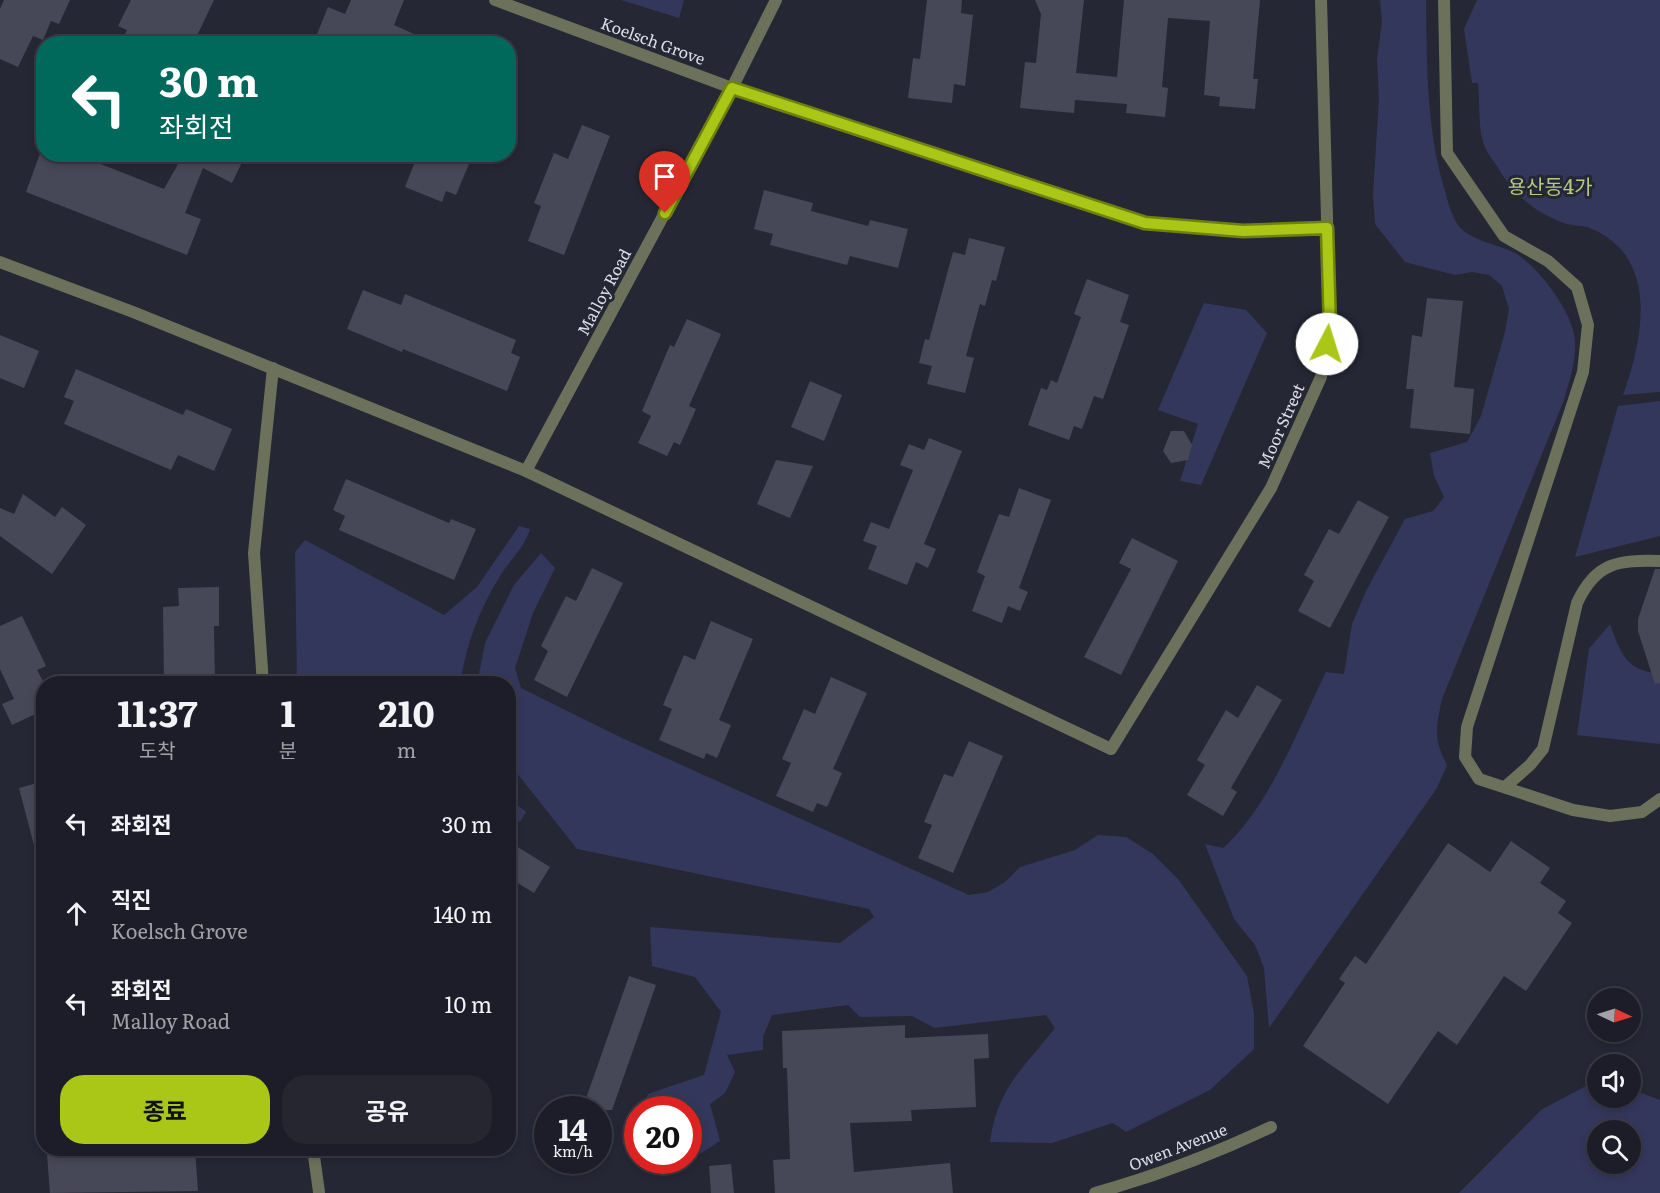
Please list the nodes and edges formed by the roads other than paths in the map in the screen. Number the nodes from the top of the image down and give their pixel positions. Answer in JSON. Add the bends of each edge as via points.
{"nodes":[{"id":1,"x":495,"y":0,"type":"edge"},
{"id":2,"x":776,"y":0,"type":"edge"},
{"id":3,"x":1321,"y":0,"type":"edge"},
{"id":4,"x":1444,"y":0,"type":"edge"},
{"id":5,"x":732,"y":88,"type":"junction"},
{"id":6,"x":1327,"y":228,"type":"junction"},
{"id":7,"x":0,"y":262,"type":"edge"},
{"id":8,"x":273,"y":368,"type":"junction"},
{"id":9,"x":526,"y":471,"type":"junction"},
{"id":10,"x":1660,"y":561,"type":"edge"},
{"id":11,"x":262,"y":676,"type":"edge"},
{"id":12,"x":1505,"y":788,"type":"junction"},
{"id":13,"x":1660,"y":799,"type":"edge"},
{"id":14,"x":1271,"y":1127,"type":"dead end"},
{"id":15,"x":315,"y":1156,"type":"edge"},
{"id":16,"x":319,"y":1192,"type":"edge"},
{"id":17,"x":1095,"y":1193,"type":"edge"}],
"edges":[{"from":1,"to":5,"type":"lane","name":"Koelsch Grove"},
{"from":2,"to":5,"type":"lane","name":"Malloy Road"},
{"from":3,"to":6,"type":"lane","name":"Moor Street"},
{"from":4,"to":12,"type":"lane","via":[[1447,153],[1504,236],[1548,261],[1577,287],[1587,325],[1583,372],[1467,727],[1465,757],[1479,779]]},
{"from":5,"to":6,"type":"lane","name":"Koelsch Grove","via":[[1145,223],[1243,231]]},
{"from":5,"to":9,"type":"lane","name":"Malloy Road"},
{"from":6,"to":9,"type":"lane","name":"Moor Street","via":[[1330,327],[1321,377],[1271,488],[1111,749]]},
{"from":7,"to":8,"type":"lane"},
{"from":8,"to":9,"type":"lane"},
{"from":8,"to":11,"type":"lane","via":[[254,553]]},
{"from":10,"to":12,"type":"lane","via":[[1612,564],[1600,569],[1585,587],[1577,603],[1543,749]]},
{"from":12,"to":13,"type":"lane","via":[[1573,810],[1610,816],[1641,812]]},
{"from":14,"to":17,"type":"lane","name":"Owen Avenue","via":[[1143,1180]]},
{"from":15,"to":16,"type":"lane"}]}
